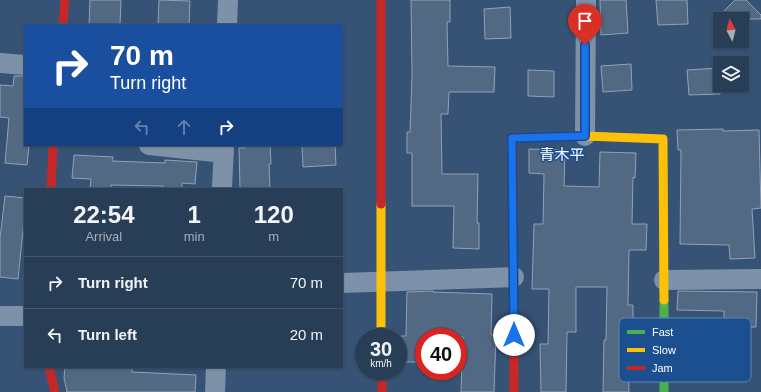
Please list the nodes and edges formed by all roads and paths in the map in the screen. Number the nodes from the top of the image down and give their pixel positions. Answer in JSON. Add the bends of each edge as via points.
{"nodes":[{"id":1,"x":65,"y":0,"type":"edge"},
{"id":2,"x":228,"y":0,"type":"edge"},
{"id":3,"x":381,"y":0,"type":"edge"},
{"id":4,"x":586,"y":0,"type":"edge"},
{"id":5,"x":63,"y":24,"type":"edge"},
{"id":6,"x":227,"y":24,"type":"edge"},
{"id":7,"x":0,"y":63,"type":"edge"},
{"id":8,"x":24,"y":65,"type":"edge"},
{"id":9,"x":585,"y":136,"type":"junction"},
{"id":10,"x":53,"y":146,"type":"edge"},
{"id":11,"x":168,"y":146,"type":"edge"},
{"id":12,"x":224,"y":149,"type":"edge"},
{"id":13,"x":51,"y":188,"type":"edge"},
{"id":14,"x":222,"y":188,"type":"edge"},
{"id":15,"x":514,"y":277,"type":"junction"},
{"id":16,"x":761,"y":279,"type":"edge"},
{"id":17,"x":664,"y":280,"type":"junction"},
{"id":18,"x":381,"y":281,"type":"junction"},
{"id":19,"x":343,"y":283,"type":"edge"},
{"id":20,"x":0,"y":316,"type":"edge"},
{"id":21,"x":24,"y":316,"type":"edge"},
{"id":22,"x":664,"y":318,"type":"edge"},
{"id":23,"x":381,"y":328,"type":"edge"},
{"id":24,"x":49,"y":368,"type":"edge"},
{"id":25,"x":216,"y":368,"type":"edge"},
{"id":26,"x":382,"y":380,"type":"edge"},
{"id":27,"x":55,"y":392,"type":"edge"},
{"id":28,"x":215,"y":392,"type":"edge"},
{"id":29,"x":382,"y":392,"type":"edge"},
{"id":30,"x":514,"y":392,"type":"edge"}],
"edges":[{"from":1,"to":5,"type":"street"},
{"from":2,"to":6,"type":"street"},
{"from":3,"to":18,"type":"street"},
{"from":4,"to":9,"type":"street"},
{"from":7,"to":8,"type":"street"},
{"from":9,"to":15,"type":"street","via":[[512,138]]},
{"from":9,"to":17,"type":"street","via":[[663,139]]},
{"from":10,"to":13,"type":"street"},
{"from":11,"to":12,"type":"street"},
{"from":12,"to":14,"type":"street"},
{"from":15,"to":18,"type":"street"},
{"from":15,"to":30,"type":"street"},
{"from":16,"to":17,"type":"street"},
{"from":17,"to":22,"type":"street"},
{"from":18,"to":19,"type":"street"},
{"from":18,"to":23,"type":"street"},
{"from":20,"to":21,"type":"street"},
{"from":24,"to":27,"type":"street"},
{"from":25,"to":28,"type":"street"},
{"from":26,"to":29,"type":"street"}]}
